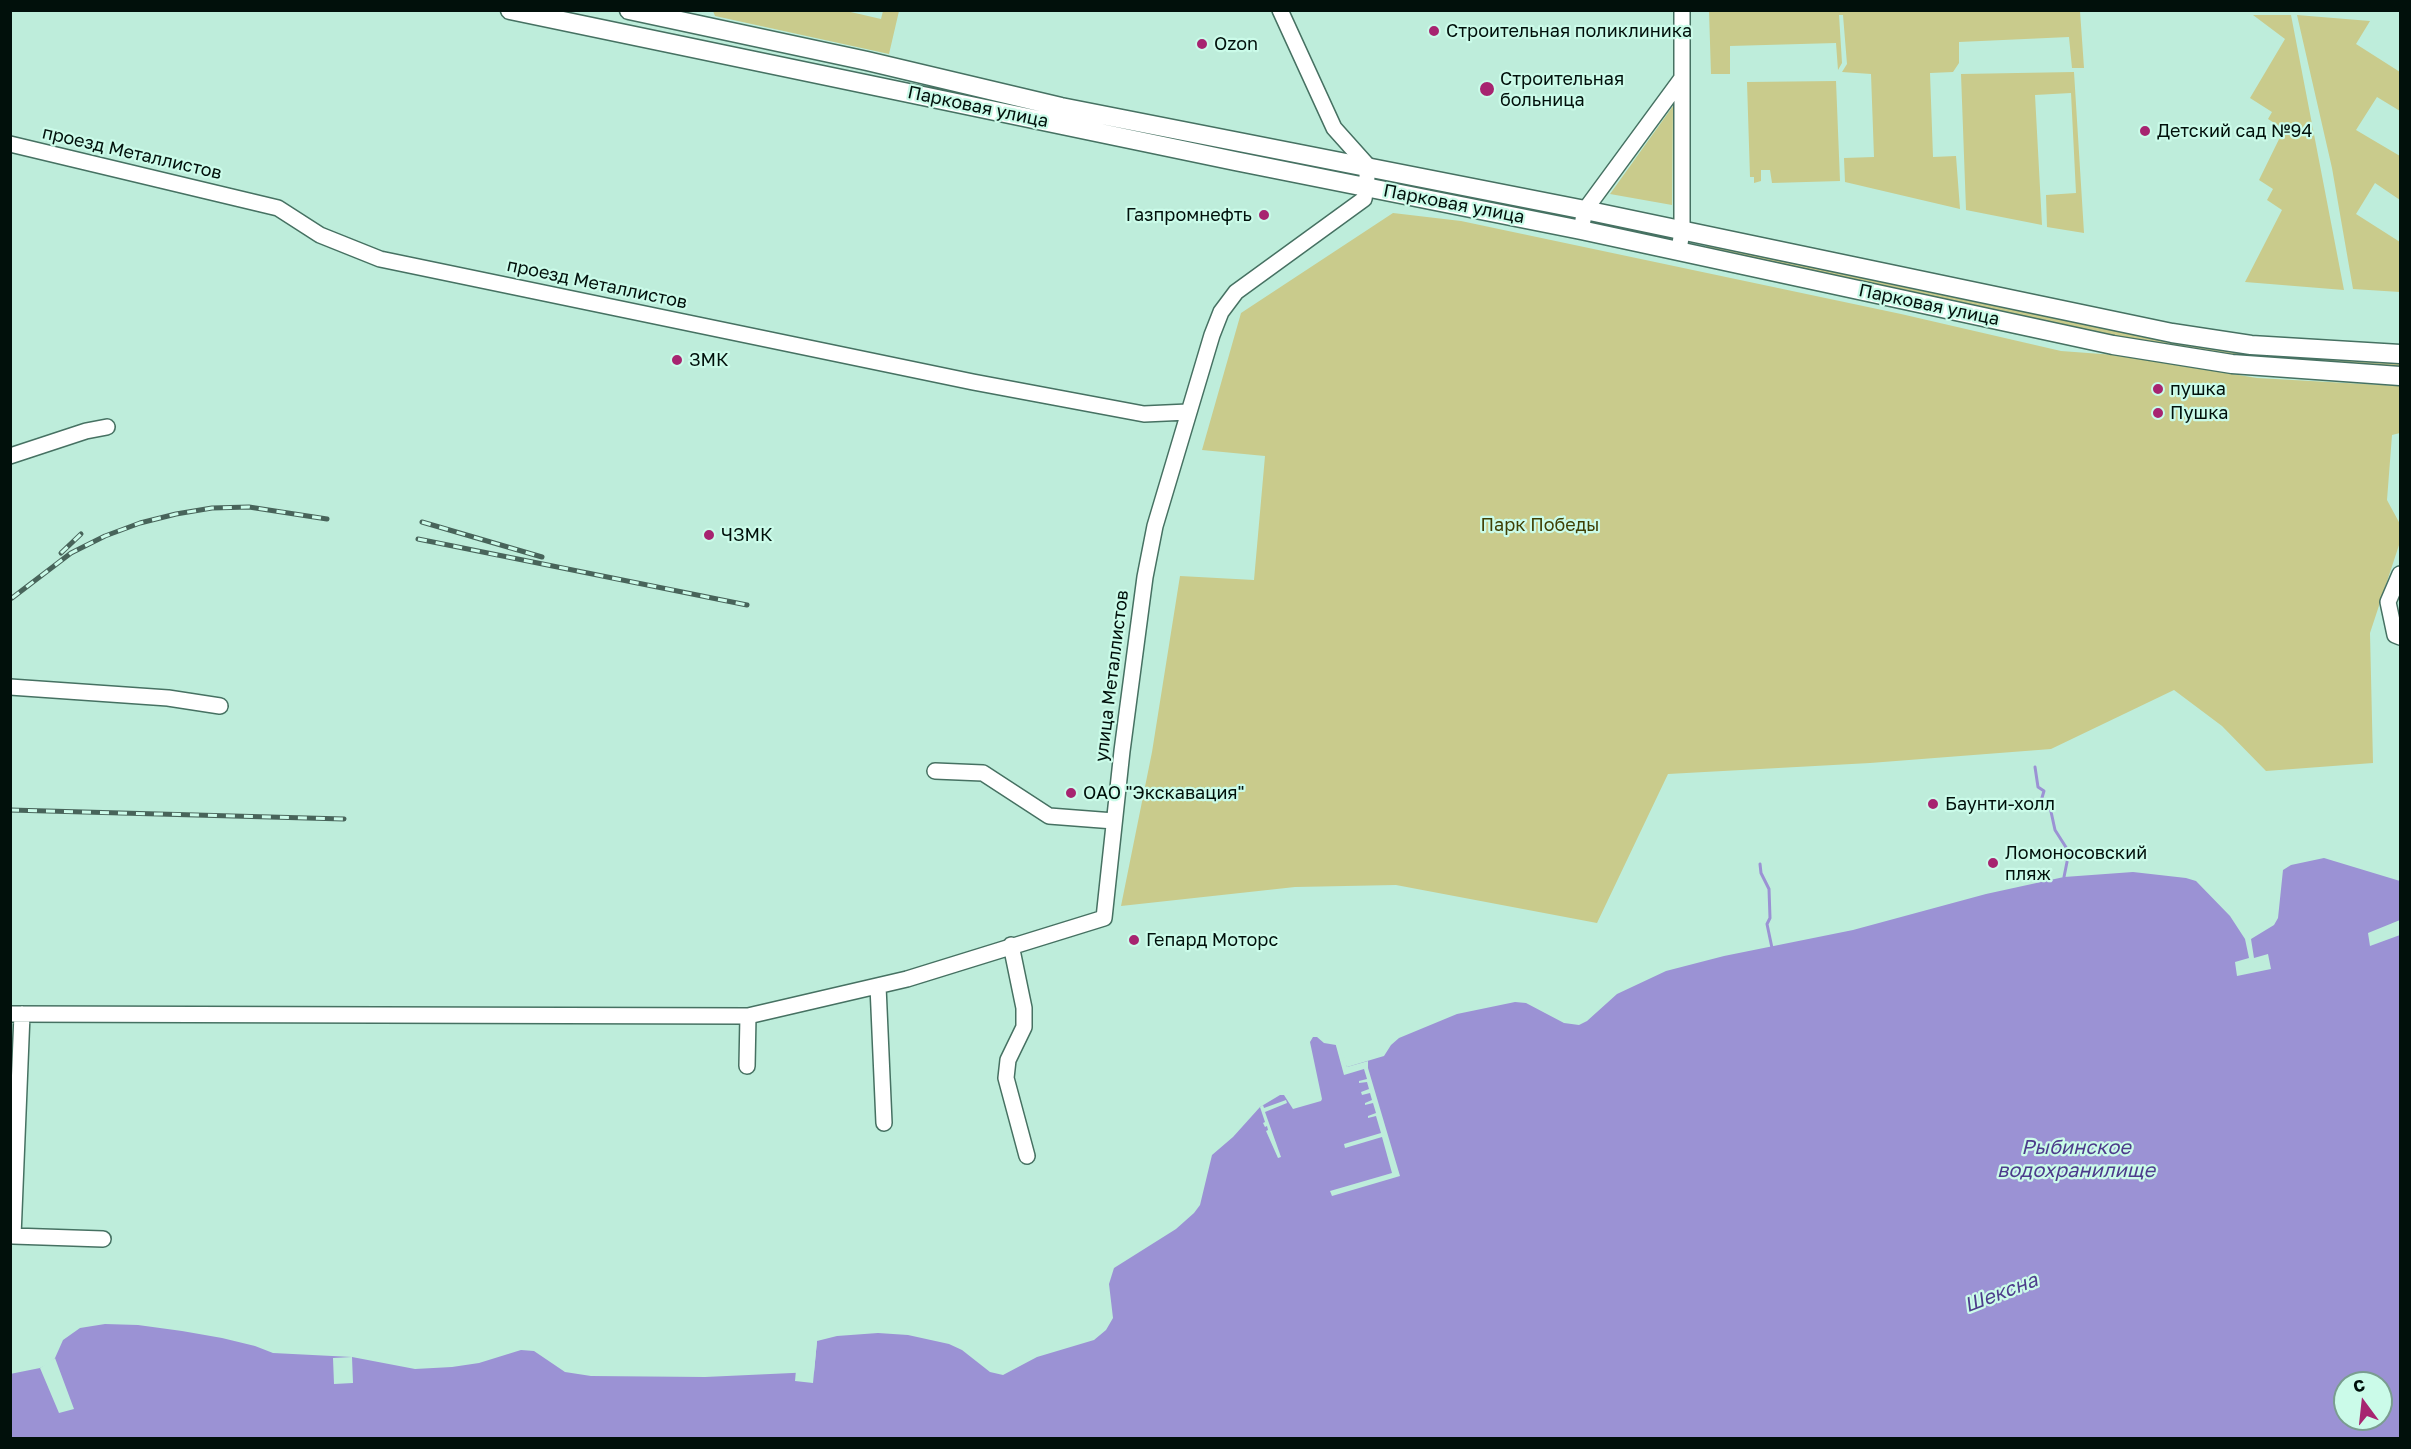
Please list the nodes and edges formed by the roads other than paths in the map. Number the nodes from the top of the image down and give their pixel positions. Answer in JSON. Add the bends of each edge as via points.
{"nodes":[{"id":1,"x":510,"y":10,"type":"edge"},
{"id":2,"x":629,"y":10,"type":"edge"},
{"id":3,"x":1280,"y":10,"type":"edge"},
{"id":4,"x":1682,"y":10,"type":"edge"},
{"id":5,"x":1682,"y":78,"type":"junction"},
{"id":6,"x":10,"y":144,"type":"edge"},
{"id":7,"x":1368,"y":166,"type":"junction"},
{"id":8,"x":1366,"y":187,"type":"junction"},
{"id":9,"x":1585,"y":210,"type":"junction"},
{"id":10,"x":1581,"y":230,"type":"junction"},
{"id":11,"x":1682,"y":231,"type":"junction"},
{"id":12,"x":1679,"y":250,"type":"junction"},
{"id":13,"x":2400,"y":354,"type":"edge"},
{"id":14,"x":2400,"y":376,"type":"edge"},
{"id":15,"x":1188,"y":412,"type":"junction"},
{"id":16,"x":107,"y":427,"type":"dead end"},
{"id":17,"x":10,"y":456,"type":"edge"},
{"id":18,"x":2400,"y":574,"type":"edge"},
{"id":19,"x":2398,"y":636,"type":"edge"},
{"id":20,"x":10,"y":687,"type":"edge"},
{"id":21,"x":220,"y":706,"type":"dead end"},
{"id":22,"x":936,"y":771,"type":"dead end"},
{"id":23,"x":1114,"y":821,"type":"junction"},
{"id":24,"x":1011,"y":945,"type":"junction"},
{"id":25,"x":878,"y":986,"type":"junction"},
{"id":26,"x":16,"y":1014,"type":"edge"},
{"id":27,"x":748,"y":1016,"type":"junction"},
{"id":28,"x":747,"y":1066,"type":"dead end"},
{"id":29,"x":884,"y":1123,"type":"dead end"},
{"id":30,"x":1027,"y":1156,"type":"dead end"},
{"id":31,"x":104,"y":1239,"type":"dead end"}],
"edges":[{"from":1,"to":8,"type":"main road","name":"Парковая улица"},
{"from":2,"to":7,"type":"main road","name":"Парковая улица","via":[[1061,107]]},
{"from":3,"to":7,"type":"street","via":[[1334,128]]},
{"from":4,"to":5,"type":"street"},
{"from":5,"to":9,"type":"street"},
{"from":5,"to":11,"type":"street"},
{"from":6,"to":15,"type":"street","name":"проезд Металлистов","via":[[278,208],[320,235],[380,258],[973,382],[1144,414]]},
{"from":7,"to":8,"type":"street"},
{"from":7,"to":9,"type":"main road","name":"Парковая улица"},
{"from":8,"to":10,"type":"main road","name":"Парковая улица"},
{"from":8,"to":15,"type":"street","name":"улица Металлистов","via":[[1364,199],[1236,292],[1218,320]]},
{"from":9,"to":10,"type":"street"},
{"from":9,"to":11,"type":"main road","name":"Парковая улица"},
{"from":10,"to":12,"type":"main road","name":"Парковая улица"},
{"from":11,"to":12,"type":"street"},
{"from":11,"to":13,"type":"main road","name":"Парковая улица","via":[[2211,341]]},
{"from":12,"to":14,"type":"main road","name":"Парковая улица","via":[[2180,358]]},
{"from":15,"to":23,"type":"street","name":"улица Металлистов","via":[[1155,526],[1145,577]]},
{"from":16,"to":17,"type":"street"},
{"from":18,"to":19,"type":"street","via":[[2388,602]]},
{"from":20,"to":21,"type":"street","via":[[168,698]]},
{"from":22,"to":23,"type":"street","via":[[983,773],[1049,816]]},
{"from":23,"to":24,"type":"street","name":"улица Металлистов","via":[[1104,918]]},
{"from":24,"to":25,"type":"street","name":"улица Металлистов"},
{"from":24,"to":30,"type":"street","via":[[1024,1026],[1008,1060],[1006,1078]]},
{"from":25,"to":27,"type":"street","name":"улица Металлистов"},
{"from":25,"to":29,"type":"street"},
{"from":26,"to":27,"type":"street","name":"улица Металлистов"},
{"from":26,"to":31,"type":"street","via":[[13,1236]]},
{"from":27,"to":28,"type":"street"}]}
